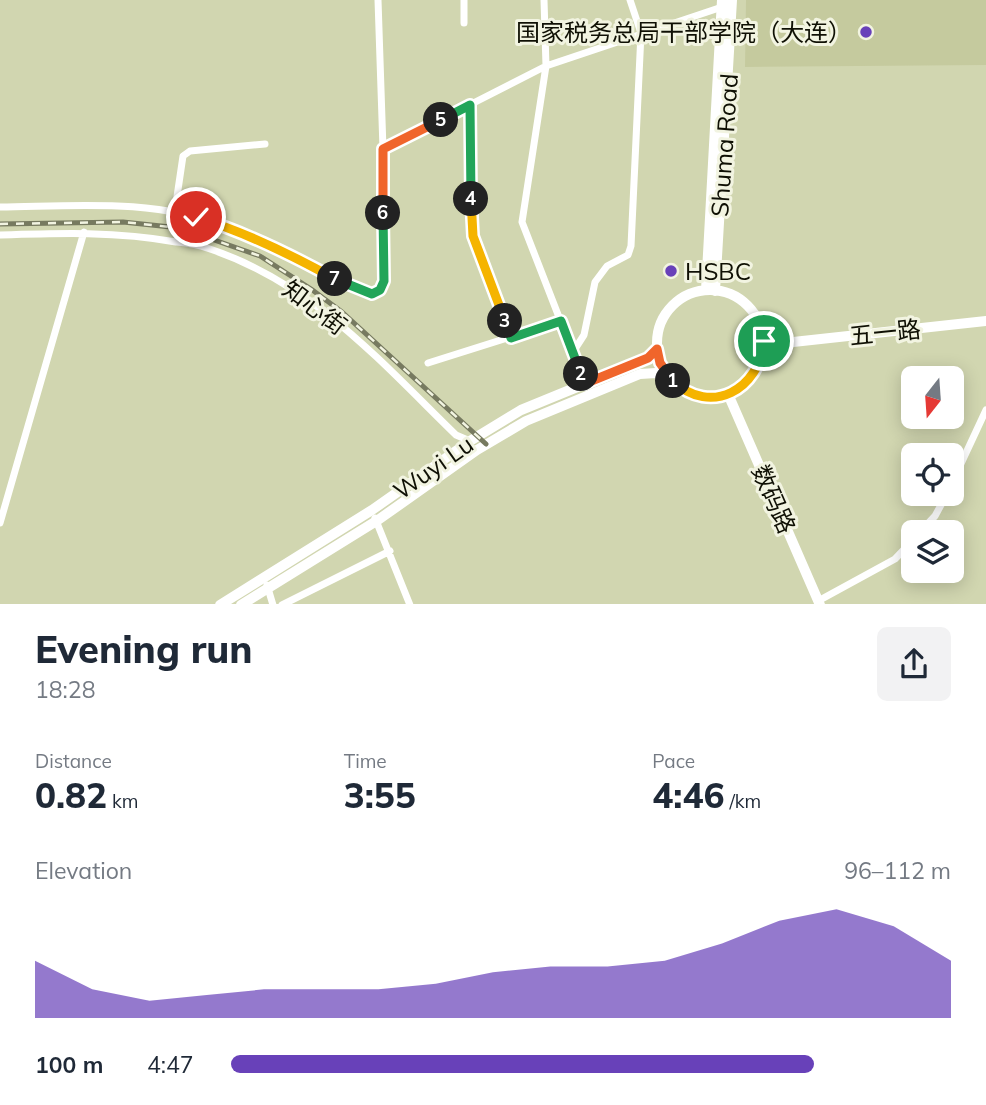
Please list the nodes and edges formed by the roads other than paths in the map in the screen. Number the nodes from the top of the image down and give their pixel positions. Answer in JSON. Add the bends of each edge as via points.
{"nodes":[{"id":1,"x":378,"y":0,"type":"edge"},
{"id":2,"x":464,"y":0,"type":"edge"},
{"id":3,"x":544,"y":0,"type":"edge"},
{"id":4,"x":630,"y":0,"type":"edge"},
{"id":5,"x":727,"y":3,"type":"edge"},
{"id":6,"x":464,"y":23,"type":"dead end"},
{"id":7,"x":641,"y":33,"type":"junction"},
{"id":8,"x":546,"y":66,"type":"junction"},
{"id":9,"x":470,"y":105,"type":"junction"},
{"id":10,"x":265,"y":144,"type":"dead end"},
{"id":11,"x":383,"y":149,"type":"junction"},
{"id":12,"x":0,"y":206,"type":"edge"},
{"id":13,"x":175,"y":211,"type":"junction"},
{"id":14,"x":84,"y":232,"type":"junction"},
{"id":15,"x":0,"y":235,"type":"edge"},
{"id":16,"x":711,"y":290,"type":"junction"},
{"id":17,"x":561,"y":321,"type":"junction"},
{"id":18,"x":986,"y":323,"type":"edge"},
{"id":19,"x":761,"y":329,"type":"junction"},
{"id":20,"x":511,"y":338,"type":"junction"},
{"id":21,"x":785,"y":343,"type":"junction"},
{"id":22,"x":657,"y":349,"type":"junction"},
{"id":23,"x":573,"y":352,"type":"junction"},
{"id":24,"x":761,"y":359,"type":"junction"},
{"id":25,"x":428,"y":363,"type":"dead end"},
{"id":26,"x":668,"y":376,"type":"junction"},
{"id":27,"x":584,"y":384,"type":"junction"},
{"id":28,"x":728,"y":394,"type":"junction"},
{"id":29,"x":986,"y":410,"type":"edge"},
{"id":30,"x":470,"y":441,"type":"junction"},
{"id":31,"x":964,"y":457,"type":"edge"},
{"id":32,"x":374,"y":516,"type":"junction"},
{"id":33,"x":0,"y":523,"type":"edge"},
{"id":34,"x":390,"y":551,"type":"junction"},
{"id":35,"x":901,"y":553,"type":"edge"},
{"id":36,"x":266,"y":577,"type":"junction"},
{"id":37,"x":267,"y":589,"type":"junction"},
{"id":38,"x":819,"y":603,"type":"edge"},
{"id":39,"x":220,"y":604,"type":"edge"},
{"id":40,"x":242,"y":604,"type":"edge"},
{"id":41,"x":273,"y":604,"type":"edge"},
{"id":42,"x":282,"y":604,"type":"edge"},
{"id":43,"x":410,"y":604,"type":"edge"}],
"edges":[{"from":1,"to":11,"type":"street"},
{"from":2,"to":6,"type":"street"},
{"from":3,"to":8,"type":"street"},
{"from":4,"to":7,"type":"street"},
{"from":5,"to":7,"type":"street"},
{"from":5,"to":16,"type":"main road","name":"Shuma Road"},
{"from":7,"to":8,"type":"street"},
{"from":7,"to":23,"type":"street","via":[[631,246],[628,255],[607,266],[595,282],[584,335]]},
{"from":8,"to":9,"type":"street"},
{"from":8,"to":17,"type":"street","via":[[522,222]]},
{"from":9,"to":11,"type":"street"},
{"from":9,"to":20,"type":"street","via":[[473,236]]},
{"from":10,"to":13,"type":"street","via":[[190,151],[183,156]]},
{"from":11,"to":13,"type":"street","via":[[384,281],[372,294],[283,250]]},
{"from":12,"to":13,"type":"street","via":[[132,205]]},
{"from":14,"to":15,"type":"street","name":"知心街"},
{"from":14,"to":30,"type":"street","name":"知心街","via":[[206,247],[263,271],[341,323],[456,435]]},
{"from":14,"to":33,"type":"street"},
{"from":16,"to":19,"type":"main road","via":[[742,301]]},
{"from":16,"to":22,"type":"main road","via":[[678,300],[665,314]]},
{"from":17,"to":20,"type":"street"},
{"from":17,"to":23,"type":"street"},
{"from":18,"to":21,"type":"main road","name":"五一路"},
{"from":19,"to":21,"type":"main road","via":[[766,337]]},
{"from":19,"to":24,"type":"main road"},
{"from":20,"to":25,"type":"street"},
{"from":21,"to":24,"type":"main road"},
{"from":22,"to":26,"type":"main road"},
{"from":22,"to":27,"type":"main road","name":"Wuyi Lu","via":[[648,358]]},
{"from":23,"to":27,"type":"street"},
{"from":24,"to":28,"type":"main road","via":[[750,379]]},
{"from":26,"to":28,"type":"main road","via":[[695,395]]},
{"from":26,"to":32,"type":"main road","name":"Wuyi Lu","via":[[640,374],[526,421]]},
{"from":27,"to":30,"type":"main road","name":"Wuyi Lu","via":[[521,410]]},
{"from":28,"to":38,"type":"main road","name":"数码路"},
{"from":29,"to":31,"type":"street"},
{"from":30,"to":32,"type":"main road","name":"Wuyi Lu"},
{"from":32,"to":34,"type":"street"},
{"from":32,"to":36,"type":"main road","name":"Wuyi Lu"},
{"from":32,"to":37,"type":"main road","name":"Wuyi Lu"},
{"from":34,"to":42,"type":"street"},
{"from":34,"to":43,"type":"street"},
{"from":35,"to":38,"type":"street"},
{"from":36,"to":37,"type":"street"},
{"from":36,"to":39,"type":"main road","name":"Wuyi Lu"},
{"from":37,"to":40,"type":"main road","name":"Wuyi Lu"},
{"from":37,"to":41,"type":"street"}]}
